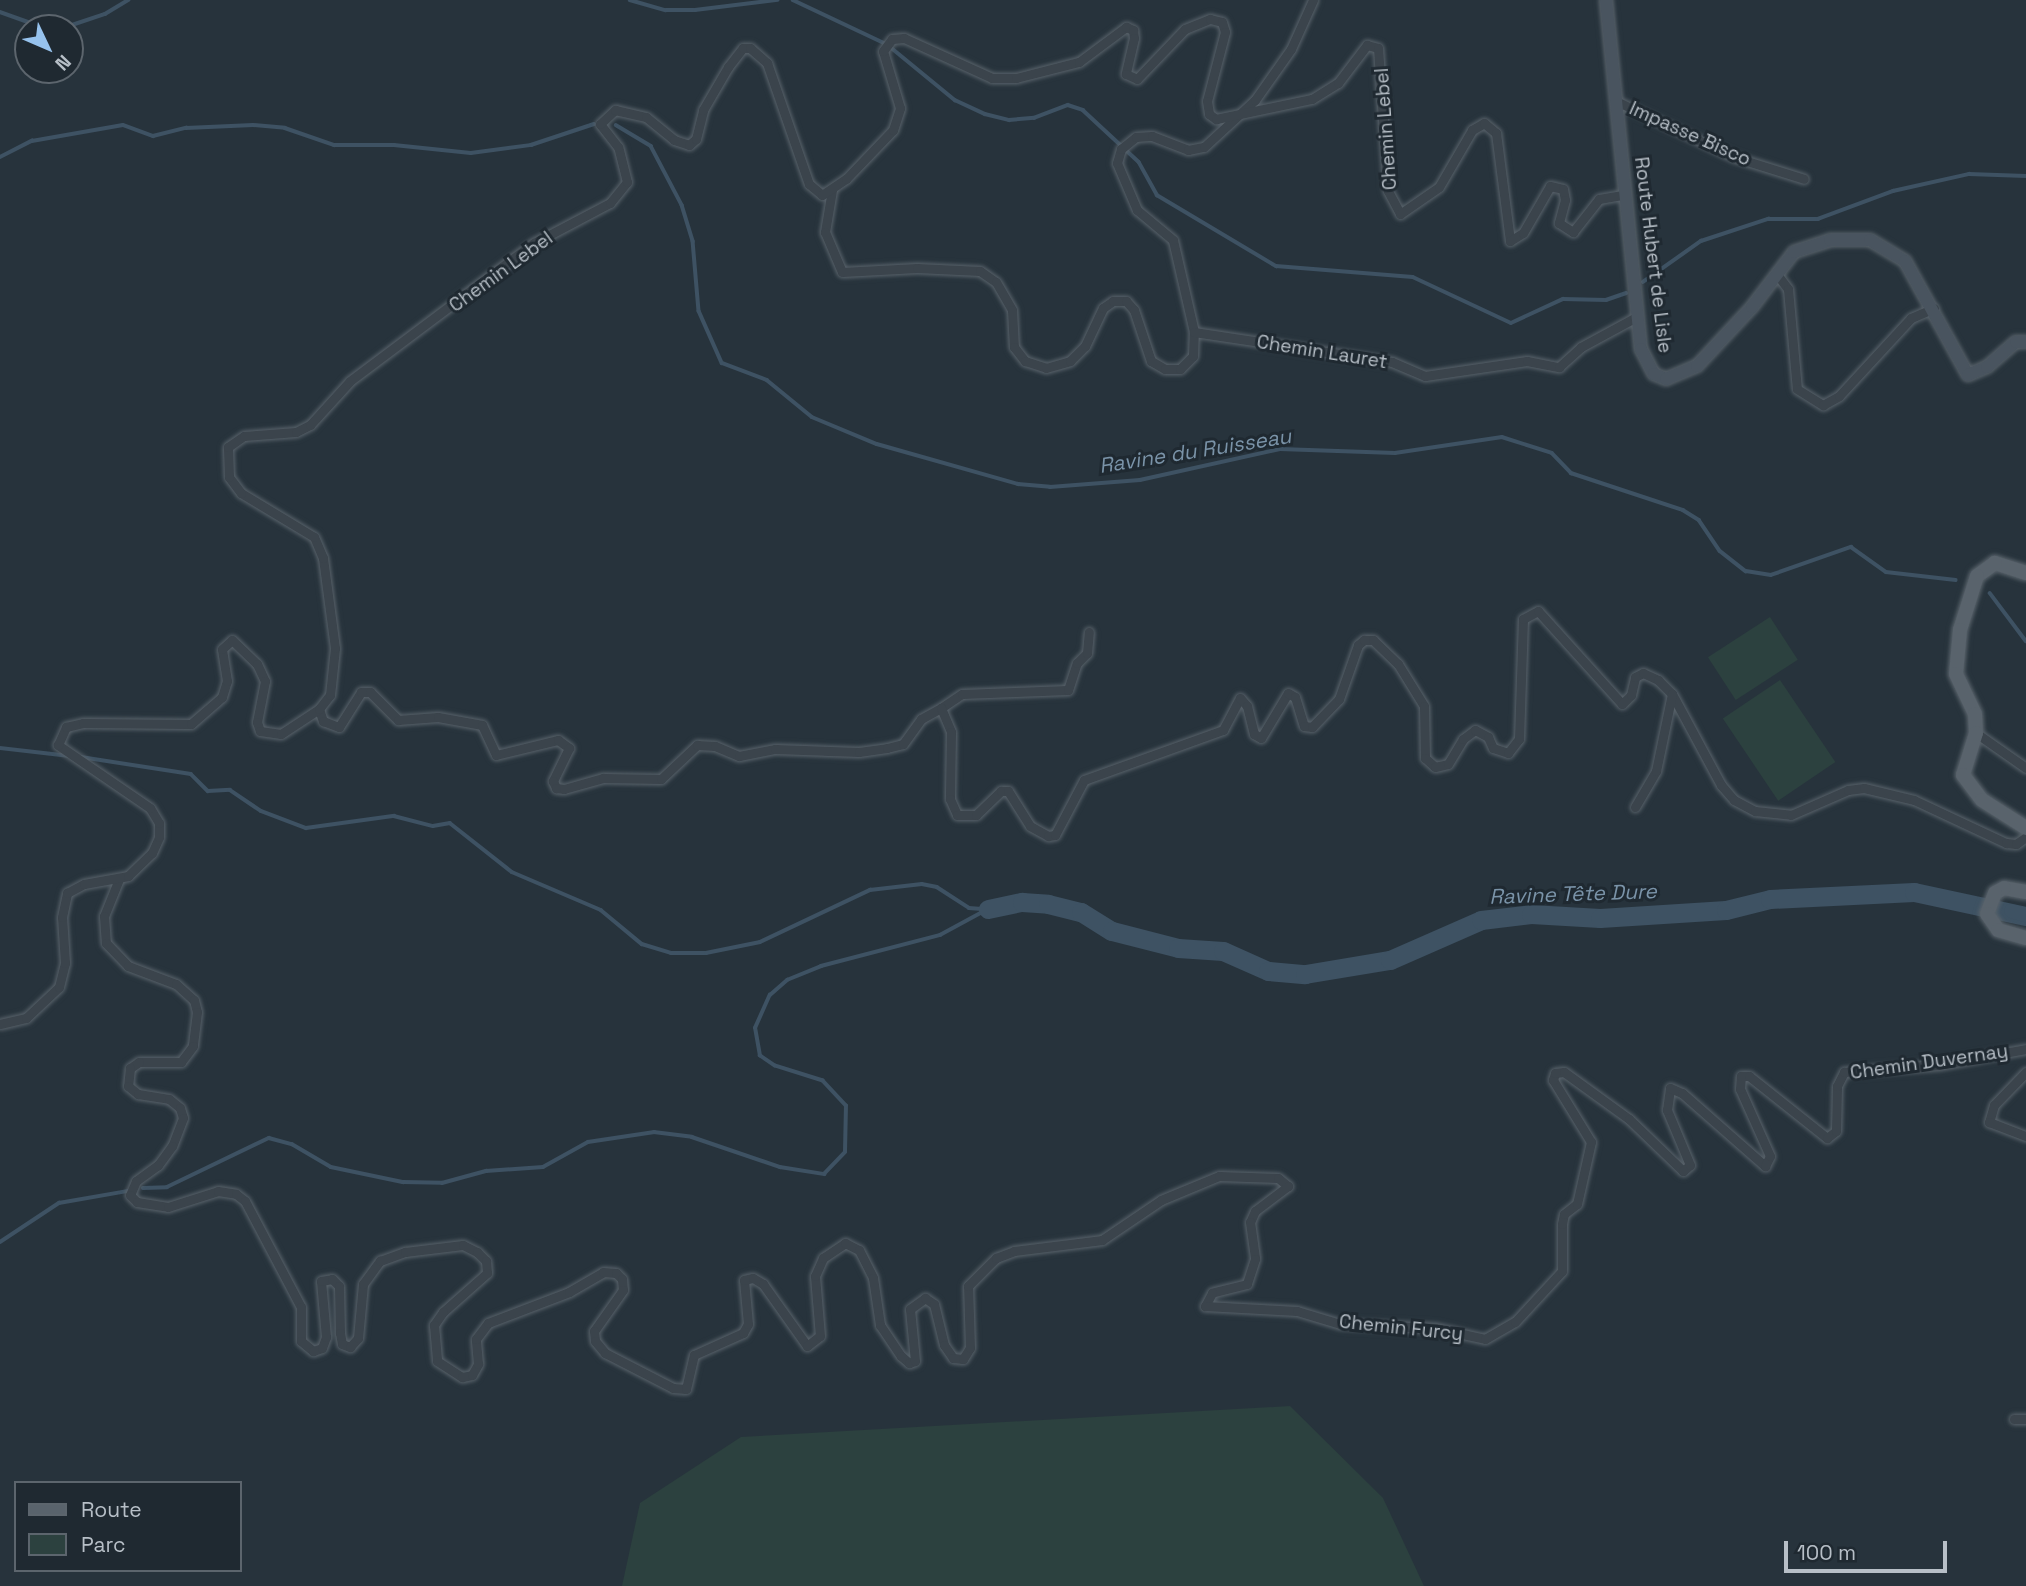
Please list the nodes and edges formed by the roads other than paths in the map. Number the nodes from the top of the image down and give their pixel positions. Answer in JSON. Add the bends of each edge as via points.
{"nodes":[{"id":1,"x":1313,"y":0,"type":"edge"},
{"id":2,"x":1606,"y":0,"type":"edge"},
{"id":3,"x":1616,"y":102,"type":"junction"},
{"id":4,"x":1243,"y":116,"type":"junction"},
{"id":5,"x":1804,"y":179,"type":"dead end"},
{"id":6,"x":832,"y":190,"type":"junction"},
{"id":7,"x":1626,"y":194,"type":"junction"},
{"id":8,"x":1776,"y":273,"type":"junction"},
{"id":9,"x":1934,"y":308,"type":"junction"},
{"id":10,"x":1638,"y":316,"type":"junction"},
{"id":11,"x":1194,"y":332,"type":"junction"},
{"id":12,"x":2026,"y":342,"type":"edge"},
{"id":13,"x":2026,"y":573,"type":"edge"},
{"id":14,"x":1089,"y":632,"type":"dead end"},
{"id":15,"x":1672,"y":694,"type":"junction"},
{"id":16,"x":941,"y":708,"type":"junction"},
{"id":17,"x":319,"y":709,"type":"junction"},
{"id":18,"x":1976,"y":733,"type":"junction"},
{"id":19,"x":2026,"y":768,"type":"edge"},
{"id":20,"x":1635,"y":807,"type":"dead end"},
{"id":21,"x":2026,"y":828,"type":"edge"},
{"id":22,"x":2026,"y":836,"type":"edge"},
{"id":23,"x":119,"y":879,"type":"junction"},
{"id":24,"x":2026,"y":892,"type":"edge"},
{"id":25,"x":2026,"y":938,"type":"edge"},
{"id":26,"x":0,"y":1024,"type":"edge"},
{"id":27,"x":2026,"y":1049,"type":"edge"},
{"id":28,"x":2026,"y":1072,"type":"edge"},
{"id":29,"x":2026,"y":1136,"type":"edge"},
{"id":30,"x":1577,"y":1204,"type":"joint"},
{"id":31,"x":2014,"y":1419,"type":"dead end"},
{"id":32,"x":2026,"y":1419,"type":"edge"}],
"edges":[{"from":1,"to":4,"type":"street","via":[[1291,49]]},
{"from":2,"to":3,"type":"main road","name":"Route Hubert de Lisle"},
{"from":3,"to":5,"type":"street","name":"Impasse Bisco","via":[[1734,158]]},
{"from":3,"to":7,"type":"main road","name":"Route Hubert de Lisle"},
{"from":4,"to":6,"type":"street","name":"Chemin Lebel","via":[[1216,118],[1206,108],[1224,38],[1222,22],[1217,20],[1203,20],[1185,29],[1137,79],[1126,74],[1134,38],[1133,30],[1126,27],[1079,62],[1016,78],[992,78],[904,38],[892,39],[883,51],[897,93],[899,116],[884,141]]},
{"from":4,"to":7,"type":"street","name":"Chemin Lebel","via":[[1319,95],[1338,83],[1360,51],[1373,45],[1381,54],[1388,191],[1394,211],[1407,212],[1439,187],[1472,130],[1484,123],[1496,133],[1510,241],[1523,233],[1550,186],[1563,189],[1559,223],[1573,232],[1599,199]]},
{"from":4,"to":11,"type":"street","via":[[1204,147],[1188,149],[1152,136],[1136,137],[1121,149],[1117,163],[1137,210],[1173,240]]},
{"from":6,"to":11,"type":"street","via":[[825,232],[842,272],[981,271],[1006,296],[1012,310],[1014,347],[1025,361],[1046,368],[1070,361],[1085,346],[1094,319],[1113,301],[1126,301],[1134,310],[1151,360],[1165,369],[1180,369],[1193,356]]},
{"from":6,"to":17,"type":"street","name":"Chemin Lebel","via":[[822,195],[812,190],[767,63],[755,51],[743,48],[703,110],[696,139],[689,145],[674,140],[646,117],[615,110],[607,114],[600,124],[622,156],[627,182],[610,203],[534,243],[350,381],[310,425],[296,432],[236,440],[229,447],[227,469],[240,493],[314,537],[323,558],[335,648],[333,684]]},
{"from":7,"to":10,"type":"main road","name":"Route Hubert de Lisle"},
{"from":8,"to":9,"type":"main road","name":"Route Hubert de Lisle","via":[[1794,252],[1814,242],[1870,240],[1905,261]]},
{"from":8,"to":9,"type":"street","via":[[1788,289],[1797,389],[1823,405],[1839,396],[1912,318]]},
{"from":8,"to":10,"type":"main road","name":"Route Hubert de Lisle","via":[[1752,307],[1685,374],[1667,379],[1654,374],[1641,349]]},
{"from":9,"to":12,"type":"main road","name":"Route Hubert de Lisle","via":[[1956,360],[1968,375],[1987,367],[2016,342]]},
{"from":10,"to":11,"type":"street","name":"Chemin Lauret","via":[[1581,347],[1559,368],[1527,361],[1425,376],[1392,362]]},
{"from":13,"to":18,"type":"main road","via":[[2009,565],[1984,567],[1968,605],[1956,674],[1975,714]]},
{"from":14,"to":16,"type":"street","via":[[1087,653],[1077,663],[1068,690],[962,694]]},
{"from":15,"to":16,"type":"street","via":[[1643,673],[1634,677],[1631,695],[1622,704],[1547,617],[1531,613],[1523,619],[1515,749],[1500,753],[1475,730],[1463,739],[1448,764],[1435,767],[1425,758],[1424,706],[1398,664],[1373,640],[1364,640],[1358,645],[1339,699],[1312,727],[1304,726],[1295,697],[1288,694],[1261,738],[1254,734],[1247,706],[1240,698],[1223,730],[1084,780],[1055,835],[1048,836],[1030,826],[1009,791],[1001,791],[976,815],[957,815],[950,800],[951,732]]},
{"from":15,"to":20,"type":"street","via":[[1656,771]]},
{"from":15,"to":22,"type":"street","via":[[1707,765],[1734,800],[1755,811],[1791,815],[1848,790],[1864,788],[1914,800],[2006,843]]},
{"from":16,"to":17,"type":"street","via":[[921,719],[902,744],[887,748],[859,752],[775,749],[739,756],[698,745],[661,779],[603,778],[564,789],[556,788],[553,781],[569,748],[558,740],[496,755],[482,725],[438,717],[398,720],[370,692],[361,692],[339,727],[323,721]]},
{"from":17,"to":23,"type":"street","via":[[281,734],[260,731],[257,722],[265,681],[257,664],[232,640],[222,649],[227,681],[222,697],[191,724],[83,723],[66,727],[58,745],[68,756],[132,794],[159,823],[152,853],[141,867]]},
{"from":18,"to":19,"type":"street"},
{"from":18,"to":21,"type":"main road","via":[[1963,775],[1970,788]]},
{"from":23,"to":26,"type":"street","via":[[84,884],[67,894],[62,917],[65,963],[59,987],[26,1018]]},
{"from":23,"to":30,"type":"street","name":"Chemin Furcy","via":[[104,916],[106,943],[128,967],[176,984],[194,1000],[197,1012],[193,1046],[181,1062],[139,1062],[130,1068],[128,1086],[138,1094],[169,1100],[180,1108],[183,1118],[172,1146],[158,1165],[136,1181],[130,1195],[137,1202],[168,1207],[218,1191],[245,1201],[301,1307],[301,1341],[313,1351],[322,1348],[326,1337],[321,1281],[332,1279],[339,1286],[340,1333],[342,1344],[350,1347],[358,1338],[363,1284],[380,1261],[405,1252],[463,1245],[485,1261],[487,1273],[443,1312],[435,1325],[437,1361],[449,1371],[462,1377],[472,1375],[478,1364],[476,1339],[488,1323],[569,1292],[603,1272],[616,1273],[623,1290],[594,1331],[605,1353],[673,1388],[686,1389],[693,1375],[694,1355],[743,1333],[748,1324],[744,1280],[754,1278],[763,1284],[801,1342],[807,1346],[817,1343],[820,1312],[815,1276],[823,1258],[845,1243],[859,1250],[873,1278],[880,1325],[901,1356],[909,1363],[915,1361],[910,1309],[925,1298],[934,1304],[944,1345],[953,1358],[964,1359],[970,1348],[968,1286],[996,1258],[1014,1251],[1102,1240],[1161,1200],[1219,1175],[1278,1178],[1288,1186],[1255,1211],[1250,1222],[1255,1259],[1247,1284],[1212,1293],[1205,1306],[1297,1311],[1340,1324],[1435,1328],[1485,1339],[1515,1322],[1558,1281],[1564,1214]]},
{"from":24,"to":25,"type":"main road","via":[[2004,888],[1995,893],[1987,914],[1998,930]]},
{"from":27,"to":30,"type":"street","name":"Chemin Duvernay","via":[[1938,1065],[1844,1072],[1837,1086],[1836,1131],[1827,1138],[1749,1076],[1741,1076],[1740,1089],[1770,1156],[1765,1166],[1682,1093],[1670,1088],[1667,1110],[1690,1165],[1683,1171],[1629,1119],[1559,1071],[1553,1080],[1591,1142]]},
{"from":28,"to":29,"type":"street","name":"Chemin Duvernay","via":[[1994,1105],[1989,1122]]},
{"from":31,"to":32,"type":"street"}]}
